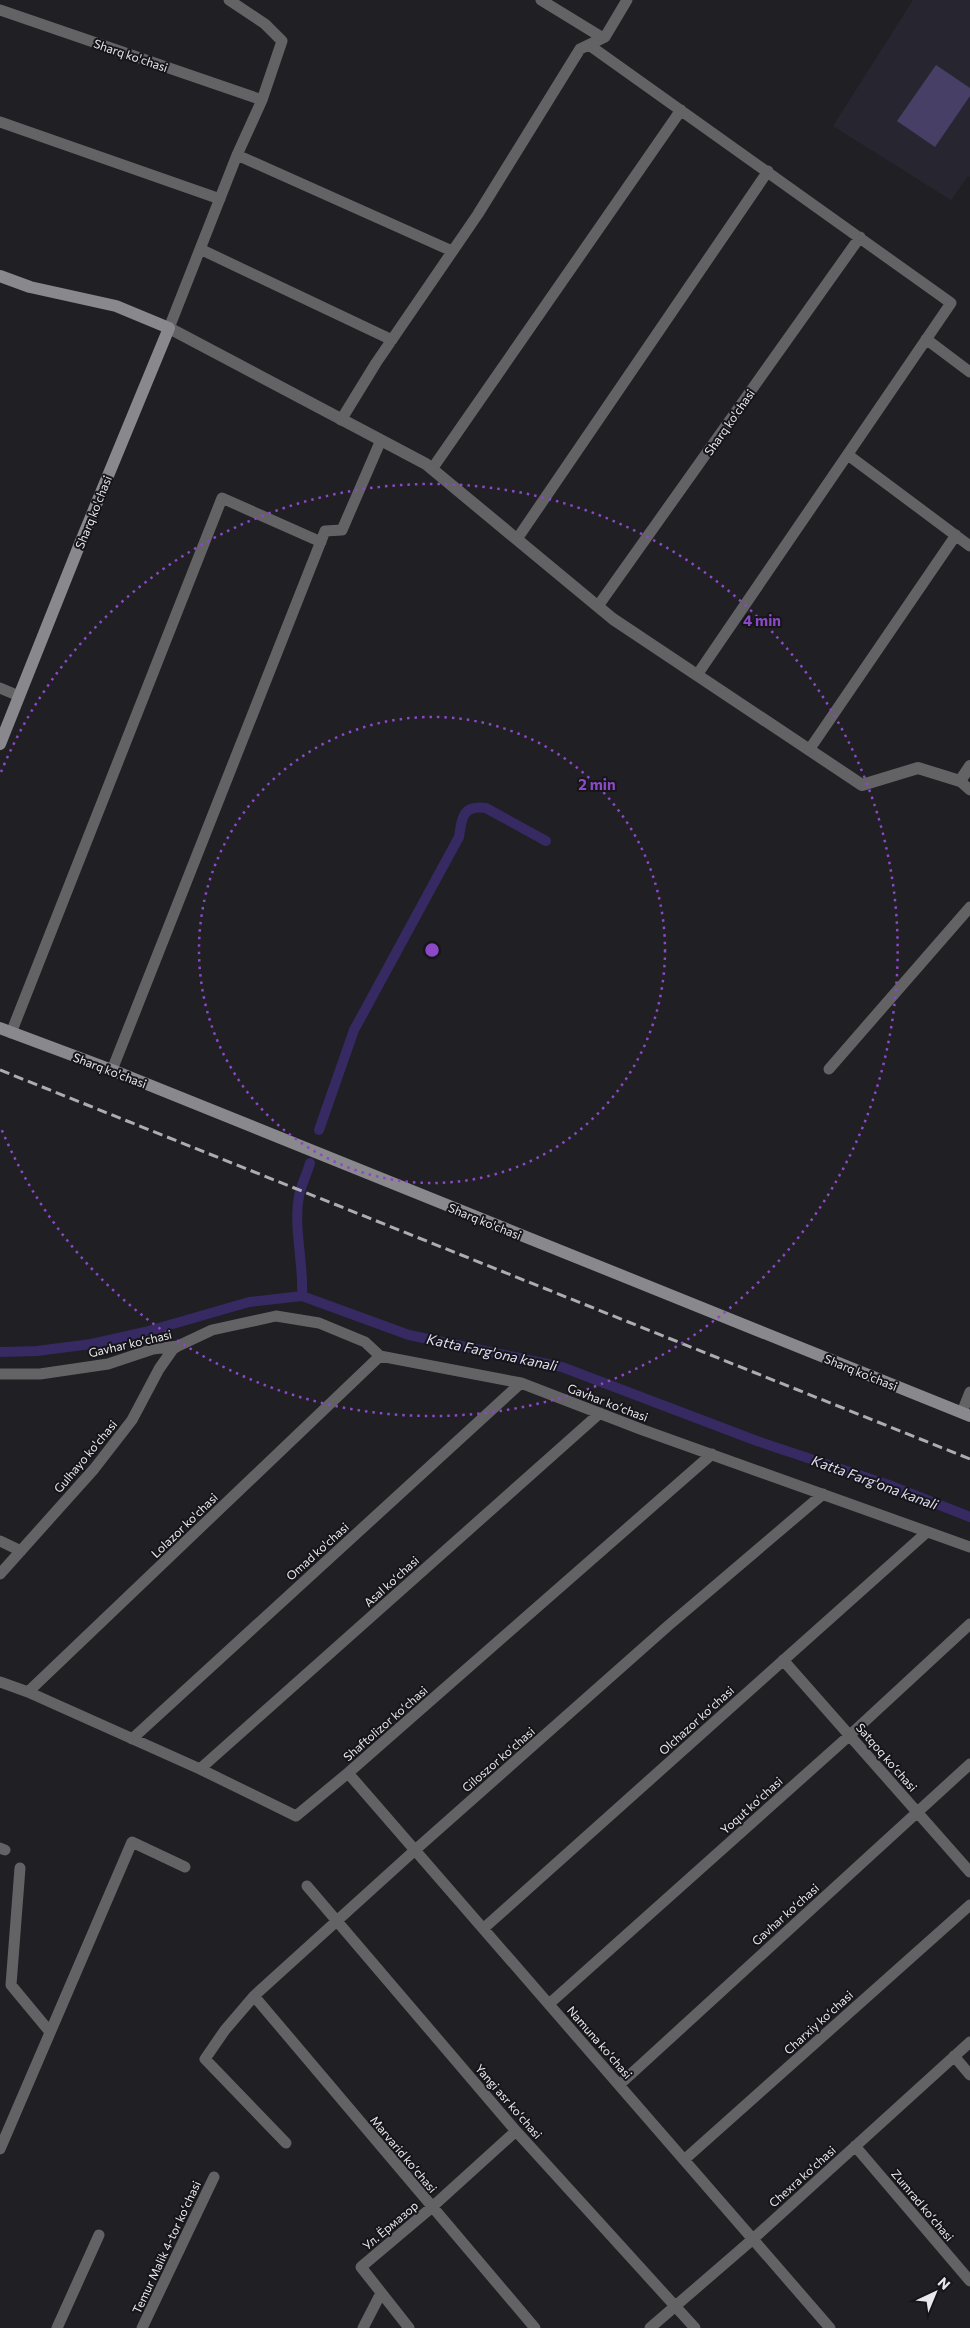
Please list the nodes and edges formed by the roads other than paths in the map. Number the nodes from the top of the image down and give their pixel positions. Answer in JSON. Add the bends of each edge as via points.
{"nodes":[{"id":1,"x":229,"y":0,"type":"edge"},
{"id":2,"x":541,"y":0,"type":"edge"},
{"id":3,"x":627,"y":0,"type":"edge"},
{"id":4,"x":0,"y":10,"type":"edge"},
{"id":5,"x":602,"y":38,"type":"junction"},
{"id":6,"x":589,"y":45,"type":"junction"},
{"id":7,"x":262,"y":100,"type":"junction"},
{"id":8,"x":681,"y":110,"type":"junction"},
{"id":9,"x":0,"y":122,"type":"edge"},
{"id":10,"x":237,"y":155,"type":"junction"},
{"id":11,"x":768,"y":171,"type":"junction"},
{"id":12,"x":220,"y":199,"type":"junction"},
{"id":13,"x":860,"y":238,"type":"junction"},
{"id":14,"x":200,"y":249,"type":"junction"},
{"id":15,"x":452,"y":251,"type":"junction"},
{"id":16,"x":0,"y":276,"type":"edge"},
{"id":17,"x":169,"y":328,"type":"junction"},
{"id":18,"x":926,"y":339,"type":"junction"},
{"id":19,"x":392,"y":340,"type":"junction"},
{"id":20,"x":970,"y":372,"type":"edge"},
{"id":21,"x":341,"y":420,"type":"junction"},
{"id":22,"x":381,"y":440,"type":"junction"},
{"id":23,"x":848,"y":454,"type":"junction"},
{"id":24,"x":432,"y":469,"type":"junction"},
{"id":25,"x":956,"y":535,"type":"junction"},
{"id":26,"x":517,"y":539,"type":"junction"},
{"id":27,"x":321,"y":542,"type":"junction"},
{"id":28,"x":970,"y":546,"type":"edge"},
{"id":29,"x":598,"y":606,"type":"junction"},
{"id":30,"x":697,"y":675,"type":"junction"},
{"id":31,"x":0,"y":688,"type":"edge"},
{"id":32,"x":20,"y":696,"type":"junction"},
{"id":33,"x":0,"y":744,"type":"edge"},
{"id":34,"x":809,"y":750,"type":"junction"},
{"id":35,"x":970,"y":766,"type":"edge"},
{"id":36,"x":960,"y":781,"type":"junction"},
{"id":37,"x":970,"y":790,"type":"edge"},
{"id":38,"x":970,"y":908,"type":"edge"},
{"id":39,"x":6,"y":1030,"type":"edge"},
{"id":40,"x":829,"y":1069,"type":"dead end"},
{"id":41,"x":112,"y":1070,"type":"junction"},
{"id":42,"x":178,"y":1346,"type":"junction"},
{"id":43,"x":380,"y":1356,"type":"junction"},
{"id":44,"x":0,"y":1374,"type":"edge"},
{"id":45,"x":521,"y":1383,"type":"junction"},
{"id":46,"x":970,"y":1392,"type":"edge"},
{"id":47,"x":600,"y":1413,"type":"junction"},
{"id":48,"x":966,"y":1414,"type":"edge"},
{"id":49,"x":712,"y":1454,"type":"junction"},
{"id":50,"x":823,"y":1494,"type":"junction"},
{"id":51,"x":927,"y":1532,"type":"junction"},
{"id":52,"x":0,"y":1542,"type":"edge"},
{"id":53,"x":970,"y":1547,"type":"edge"},
{"id":54,"x":21,"y":1551,"type":"junction"},
{"id":55,"x":0,"y":1574,"type":"edge"},
{"id":56,"x":970,"y":1624,"type":"edge"},
{"id":57,"x":784,"y":1660,"type":"junction"},
{"id":58,"x":0,"y":1682,"type":"edge"},
{"id":59,"x":28,"y":1692,"type":"junction"},
{"id":60,"x":850,"y":1735,"type":"junction"},
{"id":61,"x":132,"y":1739,"type":"junction"},
{"id":62,"x":970,"y":1764,"type":"edge"},
{"id":63,"x":200,"y":1769,"type":"junction"},
{"id":64,"x":348,"y":1773,"type":"junction"},
{"id":65,"x":917,"y":1812,"type":"junction"},
{"id":66,"x":414,"y":1851,"type":"junction"},
{"id":67,"x":184,"y":1867,"type":"dead end"},
{"id":68,"x":20,"y":1868,"type":"dead end"},
{"id":69,"x":970,"y":1872,"type":"edge"},
{"id":70,"x":307,"y":1886,"type":"dead end"},
{"id":71,"x":970,"y":1905,"type":"edge"},
{"id":72,"x":338,"y":1920,"type":"junction"},
{"id":73,"x":484,"y":1928,"type":"junction"},
{"id":74,"x":254,"y":1996,"type":"junction"},
{"id":75,"x":549,"y":2004,"type":"junction"},
{"id":76,"x":50,"y":2032,"type":"junction"},
{"id":77,"x":970,"y":2042,"type":"edge"},
{"id":78,"x":954,"y":2056,"type":"junction"},
{"id":79,"x":970,"y":2075,"type":"edge"},
{"id":80,"x":619,"y":2085,"type":"junction"},
{"id":81,"x":516,"y":2132,"type":"junction"},
{"id":82,"x":286,"y":2143,"type":"dead end"},
{"id":83,"x":855,"y":2146,"type":"junction"},
{"id":84,"x":0,"y":2149,"type":"edge"},
{"id":85,"x":684,"y":2160,"type":"junction"},
{"id":86,"x":214,"y":2177,"type":"dead end"},
{"id":87,"x":432,"y":2208,"type":"junction"},
{"id":88,"x":99,"y":2235,"type":"dead end"},
{"id":89,"x":753,"y":2239,"type":"junction"},
{"id":90,"x":970,"y":2281,"type":"edge"},
{"id":91,"x":381,"y":2293,"type":"junction"},
{"id":92,"x":676,"y":2306,"type":"junction"},
{"id":93,"x":57,"y":2328,"type":"edge"},
{"id":94,"x":142,"y":2328,"type":"edge"},
{"id":95,"x":363,"y":2328,"type":"edge"},
{"id":96,"x":409,"y":2328,"type":"edge"},
{"id":97,"x":535,"y":2328,"type":"edge"},
{"id":98,"x":650,"y":2328,"type":"edge"},
{"id":99,"x":695,"y":2328,"type":"edge"},
{"id":100,"x":830,"y":2328,"type":"edge"}],
"edges":[{"from":1,"to":7,"type":"street","name":"Sharq ko'chasi","via":[[265,24],[282,41]]},
{"from":2,"to":5,"type":"street"},
{"from":3,"to":5,"type":"street"},
{"from":4,"to":7,"type":"street","name":"Sharq ko'chasi"},
{"from":5,"to":6,"type":"street"},
{"from":6,"to":8,"type":"street"},
{"from":6,"to":15,"type":"street","via":[[580,49]]},
{"from":7,"to":10,"type":"street","name":"Sharq ko'chasi"},
{"from":8,"to":11,"type":"street"},
{"from":8,"to":24,"type":"street"},
{"from":9,"to":12,"type":"street"},
{"from":10,"to":12,"type":"street","name":"Sharq ko'chasi"},
{"from":10,"to":15,"type":"street"},
{"from":11,"to":13,"type":"street"},
{"from":11,"to":26,"type":"street"},
{"from":12,"to":14,"type":"street","name":"Sharq ko'chasi"},
{"from":13,"to":18,"type":"street","via":[[951,303]]},
{"from":13,"to":29,"type":"street","name":"Sharq ko'chasi"},
{"from":14,"to":17,"type":"street","name":"Sharq ko'chasi"},
{"from":14,"to":19,"type":"street"},
{"from":15,"to":19,"type":"street"},
{"from":16,"to":17,"type":"main road","via":[[30,287],[116,306]]},
{"from":17,"to":21,"type":"street"},
{"from":17,"to":32,"type":"main road","name":"Sharq ko'chasi"},
{"from":18,"to":20,"type":"street"},
{"from":18,"to":23,"type":"street"},
{"from":19,"to":21,"type":"street"},
{"from":21,"to":22,"type":"street"},
{"from":22,"to":24,"type":"street"},
{"from":22,"to":27,"type":"street","via":[[342,530],[325,531]]},
{"from":23,"to":25,"type":"street"},
{"from":23,"to":30,"type":"street"},
{"from":24,"to":26,"type":"street"},
{"from":25,"to":28,"type":"street"},
{"from":25,"to":34,"type":"street"},
{"from":26,"to":29,"type":"street"},
{"from":27,"to":39,"type":"street","via":[[222,498]]},
{"from":27,"to":41,"type":"street"},
{"from":29,"to":30,"type":"street"},
{"from":30,"to":34,"type":"street"},
{"from":31,"to":32,"type":"street"},
{"from":32,"to":33,"type":"main road","name":"Sharq ko'chasi"},
{"from":34,"to":36,"type":"street","via":[[862,785],[918,768]]},
{"from":35,"to":36,"type":"street"},
{"from":36,"to":37,"type":"street"},
{"from":38,"to":40,"type":"street"},
{"from":39,"to":41,"type":"main road","name":"Sharq ko'chasi"},
{"from":41,"to":48,"type":"main road","name":"Sharq ko'chasi"},
{"from":42,"to":43,"type":"street","name":"Gavhar koʻchasi","via":[[212,1330],[276,1316],[319,1324],[365,1342]]},
{"from":42,"to":44,"type":"street","name":"Gavhar koʻchasi","via":[[153,1349],[108,1364],[40,1374]]},
{"from":42,"to":54,"type":"street","name":"Gulhayo ko'chasi","via":[[159,1369],[132,1420],[94,1469]]},
{"from":43,"to":45,"type":"street","name":"Gavhar koʻchasi"},
{"from":43,"to":59,"type":"street","name":"Lolazor ko'chasi"},
{"from":45,"to":47,"type":"street","name":"Gavhar koʻchasi"},
{"from":45,"to":61,"type":"street","name":"Omad ko'chasi"},
{"from":46,"to":48,"type":"street"},
{"from":47,"to":49,"type":"street","name":"Gavhar koʻchasi"},
{"from":47,"to":63,"type":"street","name":"Asal koʻchasi"},
{"from":49,"to":50,"type":"street","name":"Gavhar koʻchasi"},
{"from":49,"to":64,"type":"street","name":"Shaftolizor koʻchasi"},
{"from":50,"to":51,"type":"street","name":"Gavhar koʻchasi"},
{"from":50,"to":66,"type":"street","name":"Giloszor koʻchasi","via":[[669,1625]]},
{"from":51,"to":53,"type":"street","name":"Gavhar koʻchasi"},
{"from":51,"to":57,"type":"street","name":"Olchazor koʻchasi"},
{"from":52,"to":54,"type":"street"},
{"from":54,"to":55,"type":"street","name":"Gulhayo ko'chasi"},
{"from":56,"to":60,"type":"street","name":"Yoqut koʻchasi"},
{"from":57,"to":60,"type":"street","name":"Satqoq koʻchasi"},
{"from":57,"to":73,"type":"street","name":"Olchazor koʻchasi"},
{"from":58,"to":59,"type":"street"},
{"from":59,"to":61,"type":"street","name":"Shaftolizor koʻchasi"},
{"from":60,"to":65,"type":"street","name":"Satqoq koʻchasi"},
{"from":60,"to":75,"type":"street","name":"Yoqut koʻchasi"},
{"from":61,"to":63,"type":"street","name":"Shaftolizor koʻchasi"},
{"from":62,"to":65,"type":"street","name":"Gavhar koʻchasi"},
{"from":63,"to":64,"type":"street","name":"Shaftolizor koʻchasi","via":[[296,1816]]},
{"from":64,"to":66,"type":"street","name":"Namuna koʻchasi"},
{"from":65,"to":69,"type":"street","name":"Satqoq koʻchasi"},
{"from":65,"to":80,"type":"street","name":"Gavhar koʻchasi"},
{"from":66,"to":72,"type":"street","name":"Giloszor koʻchasi"},
{"from":66,"to":73,"type":"street","name":"Namuna koʻchasi"},
{"from":67,"to":76,"type":"street","via":[[132,1842]]},
{"from":68,"to":76,"type":"street","via":[[11,1985]]},
{"from":70,"to":72,"type":"street","name":"Yangi asr koʻchasi"},
{"from":71,"to":85,"type":"street","name":"Charxiy koʻchasi"},
{"from":72,"to":74,"type":"street","name":"Giloszor koʻchasi"},
{"from":72,"to":81,"type":"street","name":"Yangi asr koʻchasi"},
{"from":73,"to":75,"type":"street","name":"Namuna koʻchasi"},
{"from":74,"to":82,"type":"street","name":"Giloszor koʻchasi","via":[[205,2059]]},
{"from":74,"to":87,"type":"street","name":"Marvarid koʻchasi"},
{"from":75,"to":80,"type":"street","name":"Namuna koʻchasi"},
{"from":76,"to":84,"type":"street"},
{"from":77,"to":78,"type":"street","name":"Chexra koʻchasi"},
{"from":78,"to":79,"type":"street"},
{"from":78,"to":83,"type":"street","name":"Chexra koʻchasi"},
{"from":80,"to":85,"type":"street","name":"Namuna koʻchasi"},
{"from":81,"to":87,"type":"street","name":"Ул. Ёрмазор"},
{"from":81,"to":92,"type":"street","name":"Yangi asr koʻchasi"},
{"from":83,"to":89,"type":"street","name":"Chexra koʻchasi"},
{"from":83,"to":90,"type":"street","name":"Zumrad koʻchasi"},
{"from":85,"to":89,"type":"street","name":"Namuna koʻchasi"},
{"from":86,"to":94,"type":"street","name":"Temur Malik 4-tor koʻchasi"},
{"from":87,"to":91,"type":"street","name":"Ул. Ёрмазор","via":[[361,2267]]},
{"from":87,"to":97,"type":"street","name":"Marvarid koʻchasi"},
{"from":88,"to":93,"type":"street"},
{"from":89,"to":92,"type":"street","name":"Chexra koʻchasi"},
{"from":89,"to":100,"type":"street","name":"Namuna koʻchasi"},
{"from":91,"to":95,"type":"street"},
{"from":91,"to":96,"type":"street","name":"Ул. Ёрмазор"},
{"from":92,"to":98,"type":"street","name":"Chexra koʻchasi"},
{"from":92,"to":99,"type":"street","name":"Yangi asr koʻchasi"}]}
